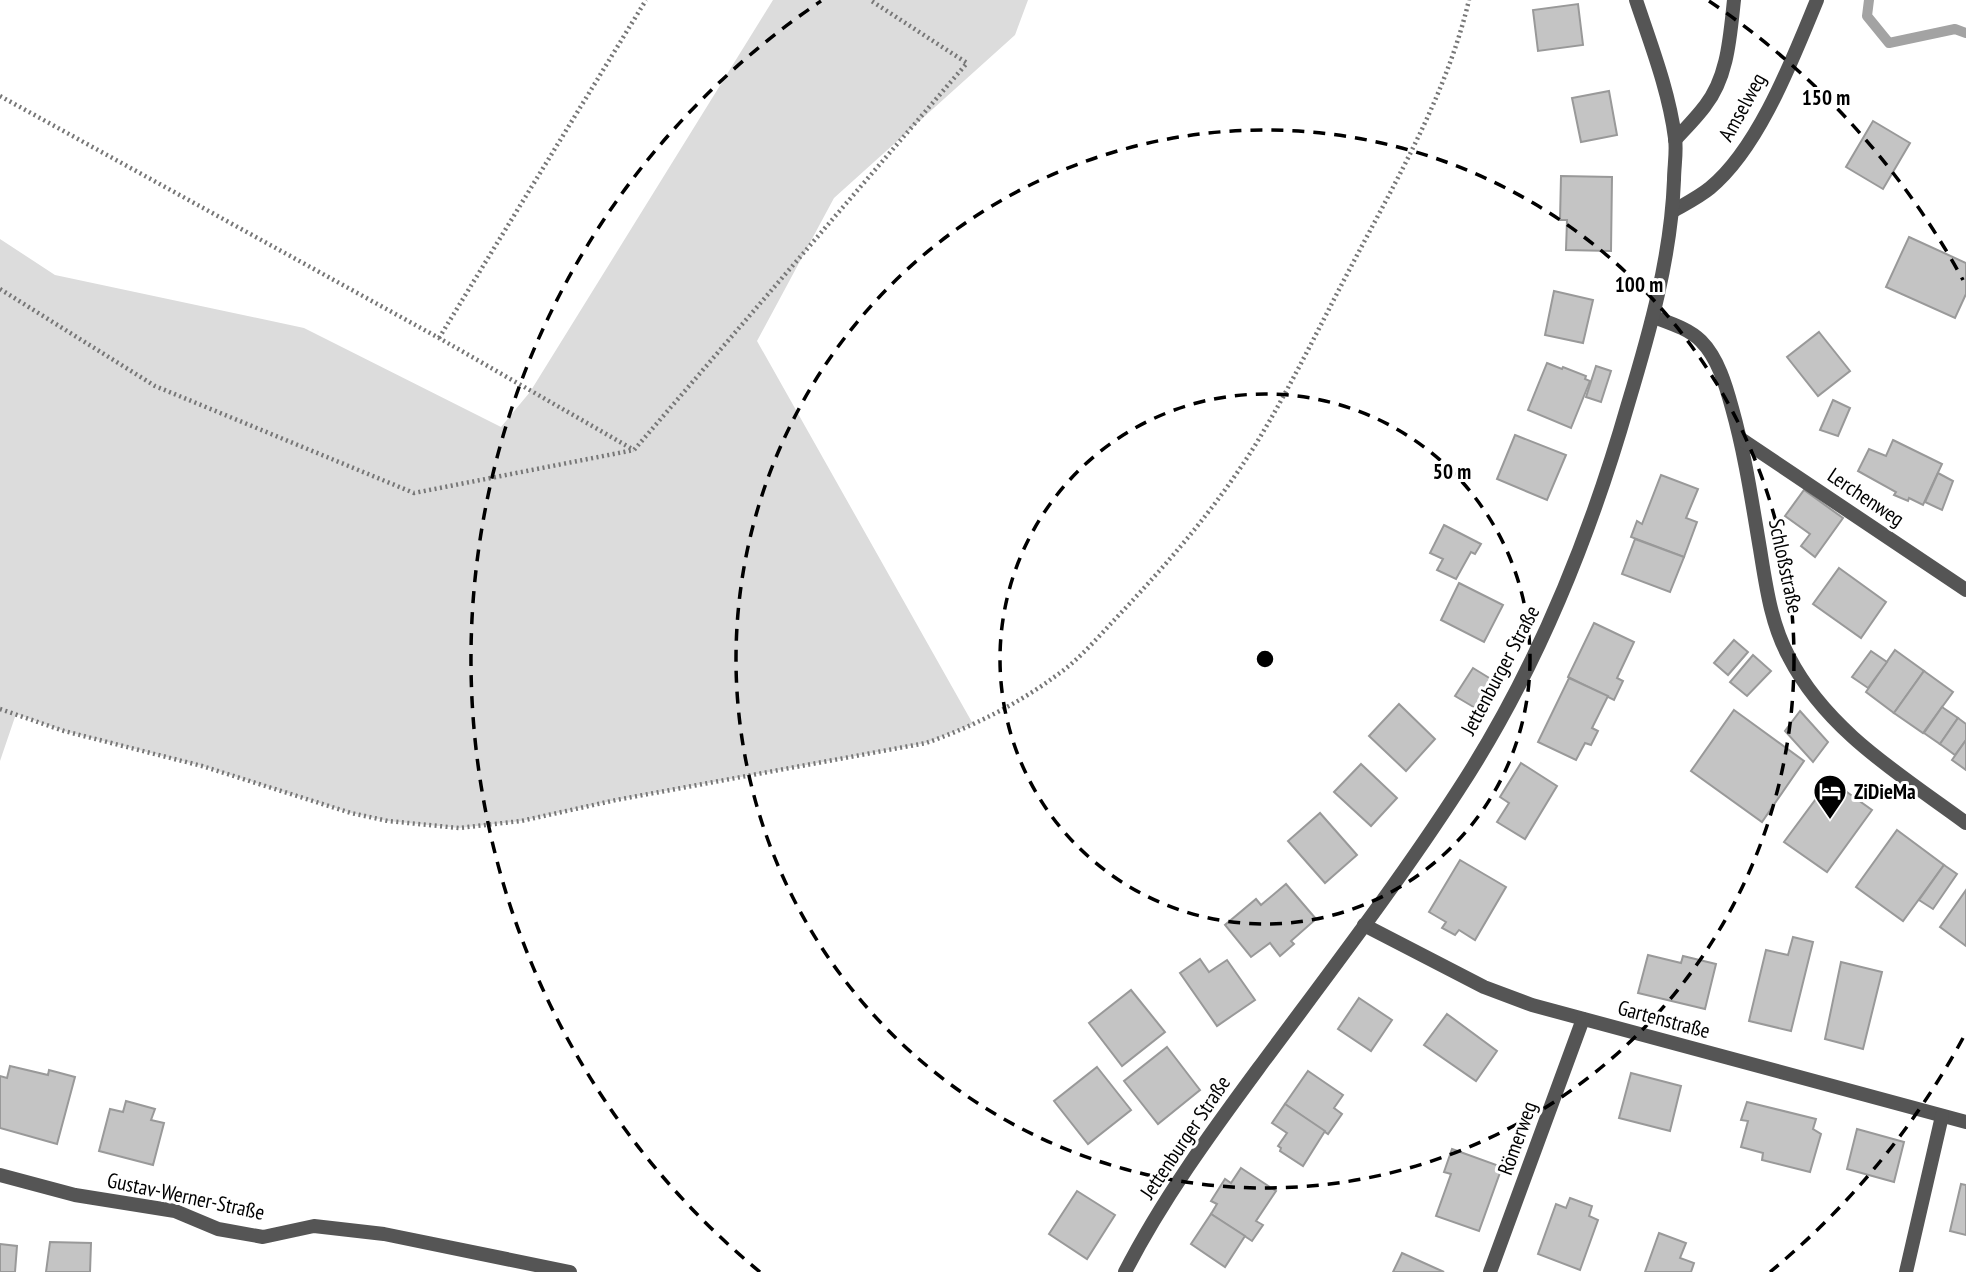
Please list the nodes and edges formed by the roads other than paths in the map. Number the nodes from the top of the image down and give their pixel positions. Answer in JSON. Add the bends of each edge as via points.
{"nodes":[{"id":1,"x":1636,"y":0,"type":"edge"},
{"id":2,"x":1734,"y":0,"type":"edge"},
{"id":3,"x":1816,"y":0,"type":"edge"},
{"id":4,"x":1675,"y":140,"type":"junction"},
{"id":5,"x":1673,"y":211,"type":"junction"},
{"id":6,"x":1654,"y":317,"type":"junction"},
{"id":7,"x":1741,"y":439,"type":"junction"},
{"id":8,"x":1966,"y":590,"type":"edge"},
{"id":9,"x":1966,"y":823,"type":"edge"},
{"id":10,"x":1364,"y":925,"type":"junction"},
{"id":11,"x":1583,"y":1019,"type":"junction"},
{"id":12,"x":1942,"y":1116,"type":"junction"},
{"id":13,"x":1966,"y":1122,"type":"edge"},
{"id":14,"x":0,"y":1175,"type":"edge"},
{"id":15,"x":1496,"y":1271,"type":"edge"},
{"id":16,"x":570,"y":1272,"type":"edge"},
{"id":17,"x":1125,"y":1272,"type":"edge"},
{"id":18,"x":1906,"y":1272,"type":"edge"}],
"edges":[{"from":1,"to":4,"type":"street","name":"Jettenburger Straße"},
{"from":2,"to":4,"type":"street","via":[[1720,78],[1707,105]]},
{"from":3,"to":5,"type":"street","name":"Amselweg","via":[[1758,129],[1710,188]]},
{"from":4,"to":5,"type":"street","name":"Jettenburger Straße"},
{"from":5,"to":6,"type":"street","name":"Jettenburger Straße"},
{"from":6,"to":7,"type":"street","name":"Schloßstraße","via":[[1701,341],[1715,360]]},
{"from":6,"to":10,"type":"street","name":"Jettenburger Straße","via":[[1593,512],[1555,613],[1509,706],[1458,790]]},
{"from":7,"to":8,"type":"street","name":"Lerchenweg"},
{"from":7,"to":9,"type":"street","name":"Schloßstraße","via":[[1769,603],[1788,656],[1814,698],[1851,736]]},
{"from":10,"to":11,"type":"street","name":"Gartenstraße","via":[[1484,987]]},
{"from":10,"to":17,"type":"street","name":"Jettenburger Straße","via":[[1212,1132]]},
{"from":11,"to":12,"type":"street","name":"Gartenstraße"},
{"from":11,"to":15,"type":"street","name":"Römerweg"},
{"from":12,"to":13,"type":"street","name":"Gartenstraße"},
{"from":12,"to":18,"type":"street"},
{"from":14,"to":16,"type":"street","name":"Gustav-Werner-Straße","via":[[75,1195],[175,1211],[218,1229],[263,1237],[314,1226],[384,1234]]}]}
